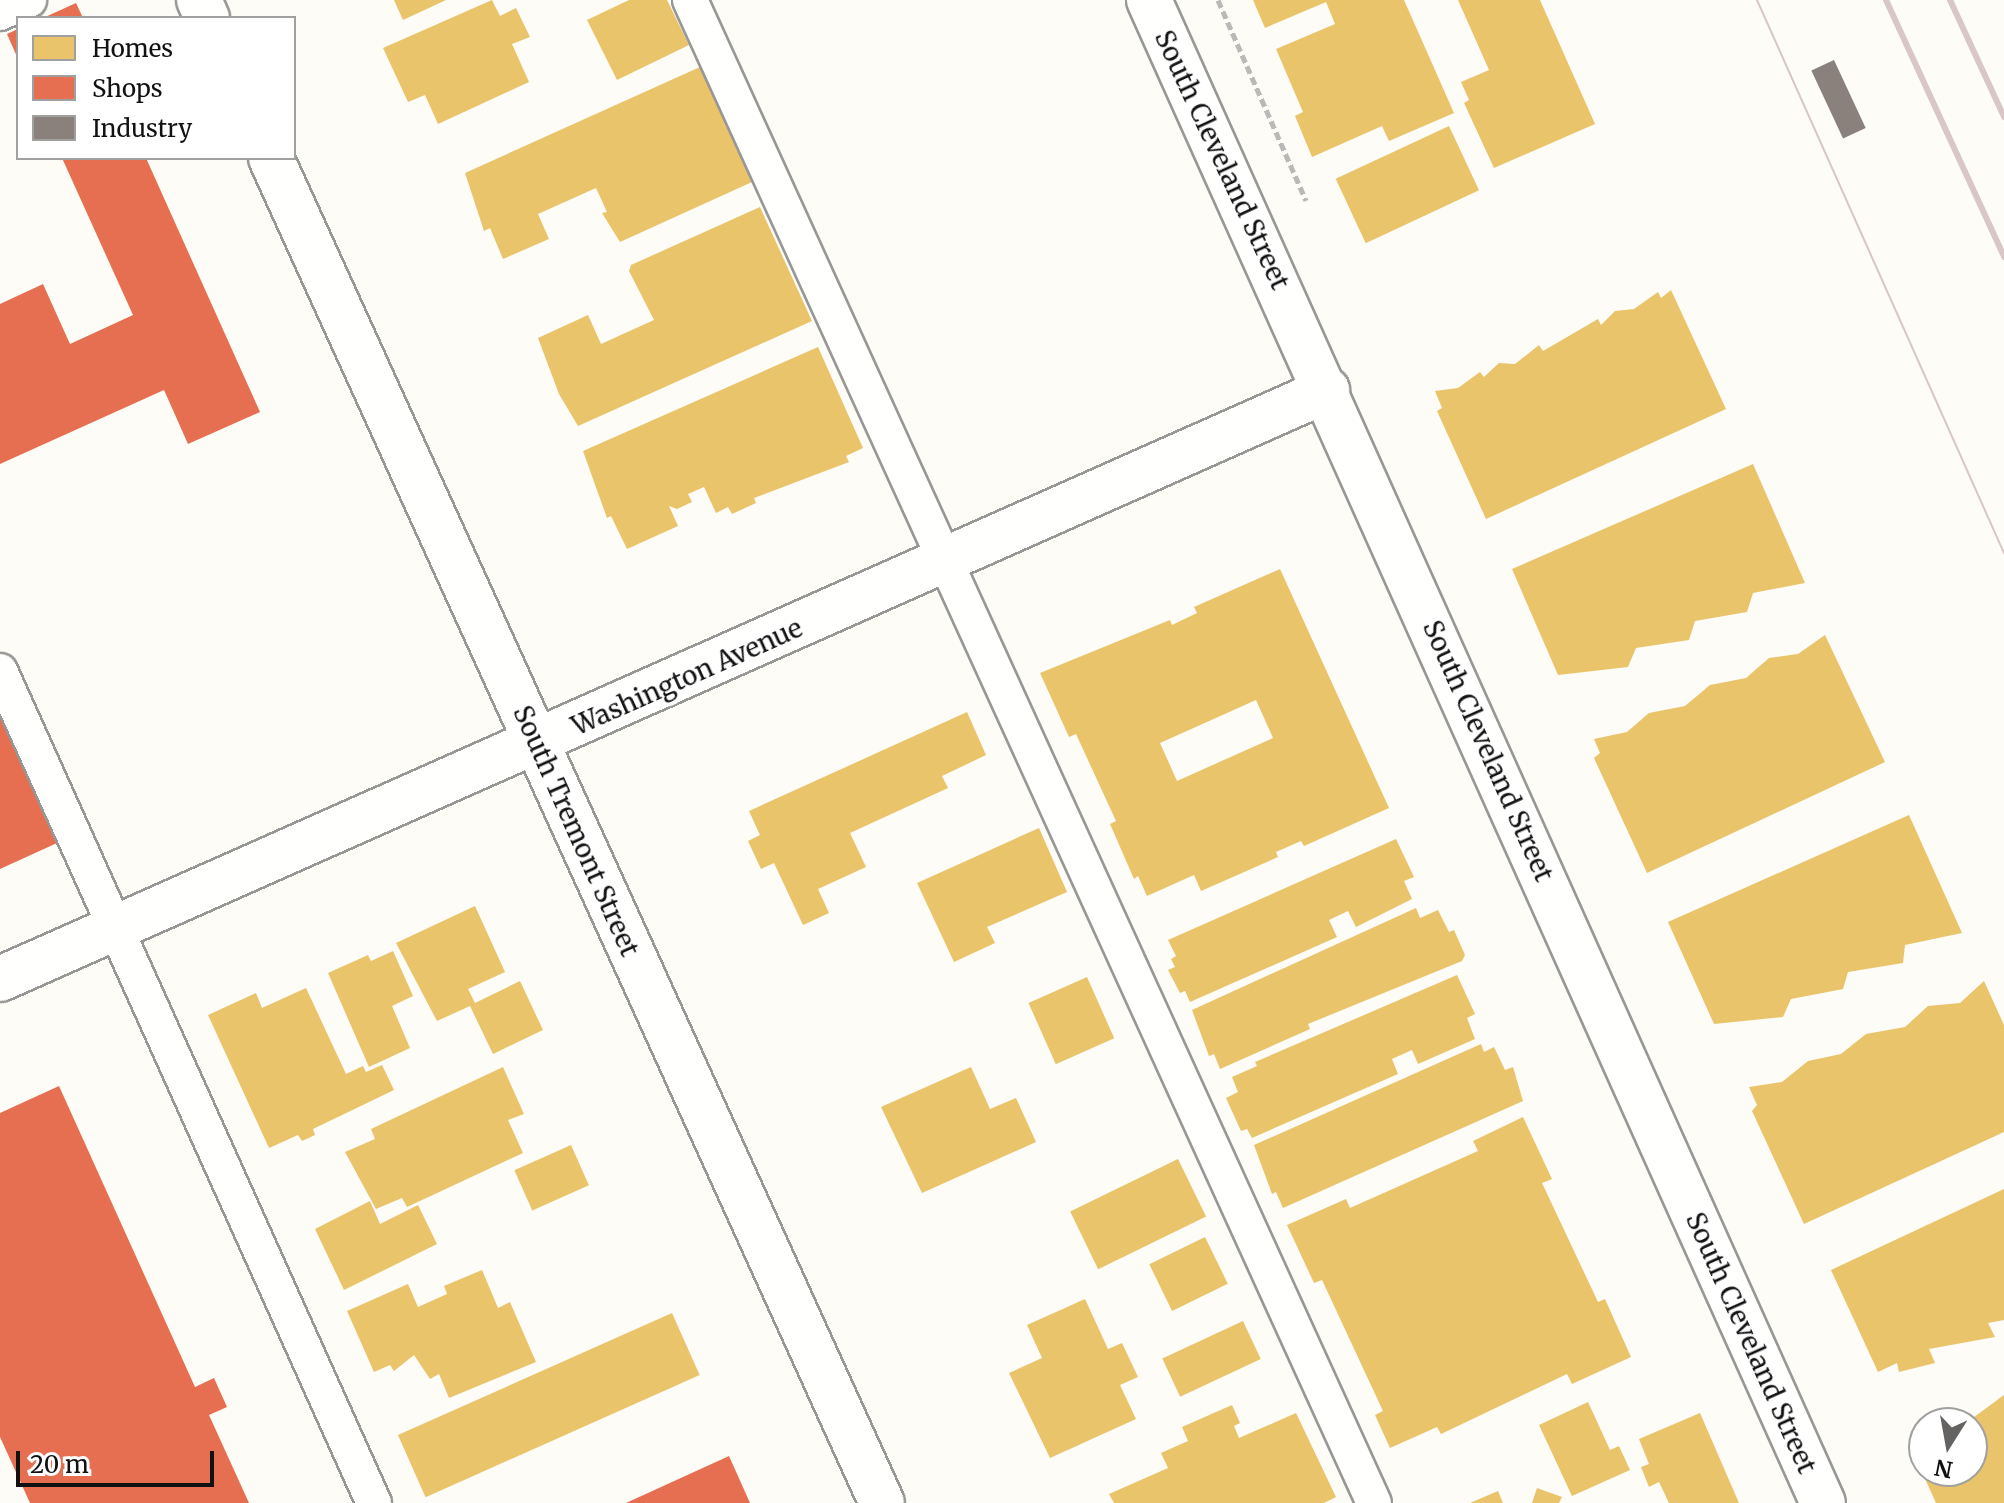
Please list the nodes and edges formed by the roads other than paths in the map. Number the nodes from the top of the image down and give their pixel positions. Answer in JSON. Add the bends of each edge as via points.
{"nodes":[{"id":1,"x":29,"y":0,"type":"edge"},
{"id":2,"x":690,"y":0,"type":"edge"},
{"id":3,"x":1149,"y":0,"type":"edge"},
{"id":4,"x":0,"y":13,"type":"edge"},
{"id":5,"x":272,"y":160,"type":"edge"},
{"id":6,"x":1327,"y":390,"type":"junction"},
{"id":7,"x":948,"y":561,"type":"junction"},
{"id":8,"x":0,"y":671,"type":"edge"},
{"id":9,"x":536,"y":744,"type":"junction"},
{"id":10,"x":115,"y":926,"type":"junction"},
{"id":11,"x":0,"y":979,"type":"edge"},
{"id":12,"x":374,"y":1503,"type":"edge"},
{"id":13,"x":882,"y":1503,"type":"edge"},
{"id":14,"x":1374,"y":1503,"type":"edge"},
{"id":15,"x":1823,"y":1503,"type":"edge"}],
"edges":[{"from":1,"to":4,"type":"lane"},
{"from":2,"to":7,"type":"lane"},
{"from":3,"to":6,"type":"street","name":"South Cleveland Street"},
{"from":5,"to":9,"type":"street","name":"South Tremont Street"},
{"from":6,"to":7,"type":"street","name":"Washington Avenue"},
{"from":6,"to":15,"type":"street","name":"South Cleveland Street"},
{"from":7,"to":9,"type":"street","name":"Washington Avenue"},
{"from":7,"to":14,"type":"lane"},
{"from":8,"to":10,"type":"lane"},
{"from":9,"to":10,"type":"street","name":"Washington Avenue"},
{"from":9,"to":13,"type":"street","name":"South Tremont Street"},
{"from":10,"to":11,"type":"street","name":"Washington Avenue"},
{"from":10,"to":12,"type":"lane"}]}
